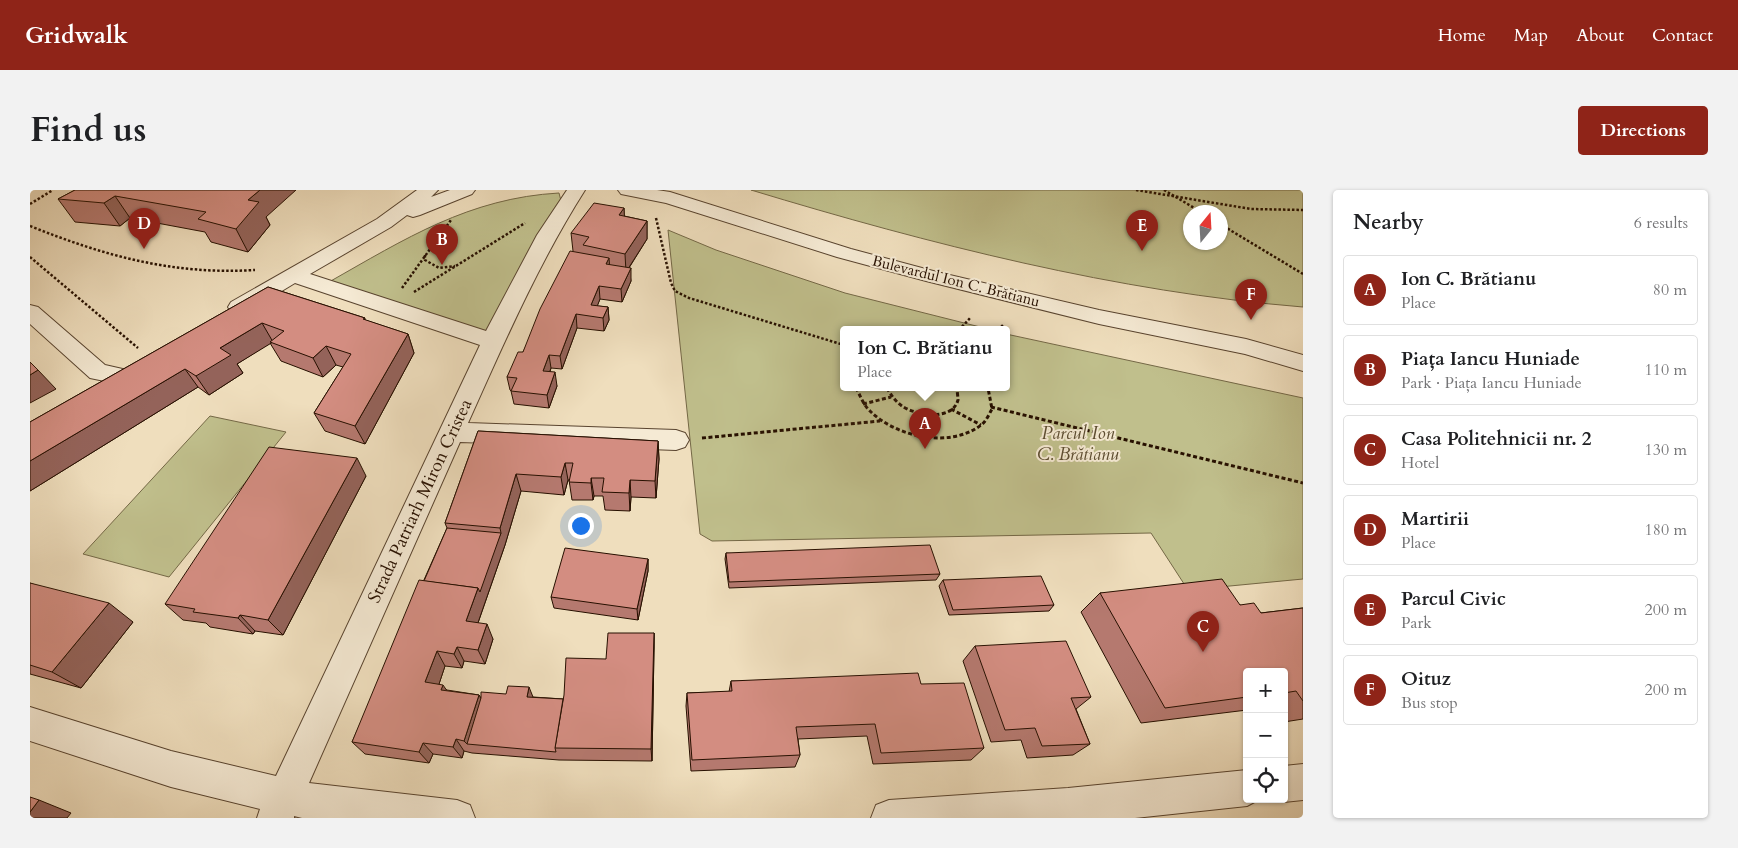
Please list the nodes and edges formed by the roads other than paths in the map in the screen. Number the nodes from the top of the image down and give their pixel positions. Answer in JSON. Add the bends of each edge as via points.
{"nodes":[{"id":1,"x":429,"y":190,"type":"edge"},
{"id":2,"x":466,"y":190,"type":"edge"},
{"id":3,"x":576,"y":190,"type":"edge"},
{"id":4,"x":627,"y":190,"type":"edge"},
{"id":5,"x":662,"y":194,"type":"edge"},
{"id":6,"x":384,"y":223,"type":"junction"},
{"id":7,"x":294,"y":276,"type":"junction"},
{"id":8,"x":30,"y":312,"type":"edge"},
{"id":9,"x":225,"y":315,"type":"edge"},
{"id":10,"x":493,"y":341,"type":"junction"},
{"id":11,"x":1246,"y":347,"type":"junction"},
{"id":12,"x":1303,"y":347,"type":"edge"},
{"id":13,"x":1303,"y":363,"type":"edge"},
{"id":14,"x":113,"y":373,"type":"edge"},
{"id":15,"x":453,"y":432,"type":"junction"},
{"id":16,"x":676,"y":440,"type":"road end"},
{"id":17,"x":30,"y":724,"type":"edge"},
{"id":18,"x":1303,"y":782,"type":"edge"},
{"id":19,"x":1288,"y":784,"type":"edge"},
{"id":20,"x":1243,"y":788,"type":"edge"},
{"id":21,"x":280,"y":807,"type":"edge"},
{"id":22,"x":457,"y":818,"type":"edge"},
{"id":23,"x":888,"y":818,"type":"edge"}],
"edges":[{"from":1,"to":6,"type":"street"},
{"from":2,"to":6,"type":"street"},
{"from":3,"to":10,"type":"street","name":"Strada Patriarh Miron Cristea","via":[[547,235]]},
{"from":4,"to":5,"type":"street","name":"Bulevardul Ion C. Brătianu"},
{"from":5,"to":11,"type":"street","name":"Bulevardul Ion C. Brătianu","via":[[835,250],[933,277],[1099,317]]},
{"from":6,"to":7,"type":"street"},
{"from":7,"to":9,"type":"street"},
{"from":7,"to":10,"type":"street"},
{"from":8,"to":14,"type":"street"},
{"from":10,"to":15,"type":"street","name":"Strada Patriarh Miron Cristea"},
{"from":11,"to":12,"type":"street","name":"Bulevardul Ion C. Brătianu"},
{"from":11,"to":13,"type":"street","name":"Bulevardul Ion C. Brătianu"},
{"from":15,"to":16,"type":"street"},
{"from":15,"to":21,"type":"street","name":"Strada Patriarh Miron Cristea"},
{"from":17,"to":21,"type":"street"},
{"from":18,"to":19,"type":"street"},
{"from":20,"to":23,"type":"street","via":[[1149,800]]},
{"from":21,"to":22,"type":"street","via":[[321,804]]}]}
